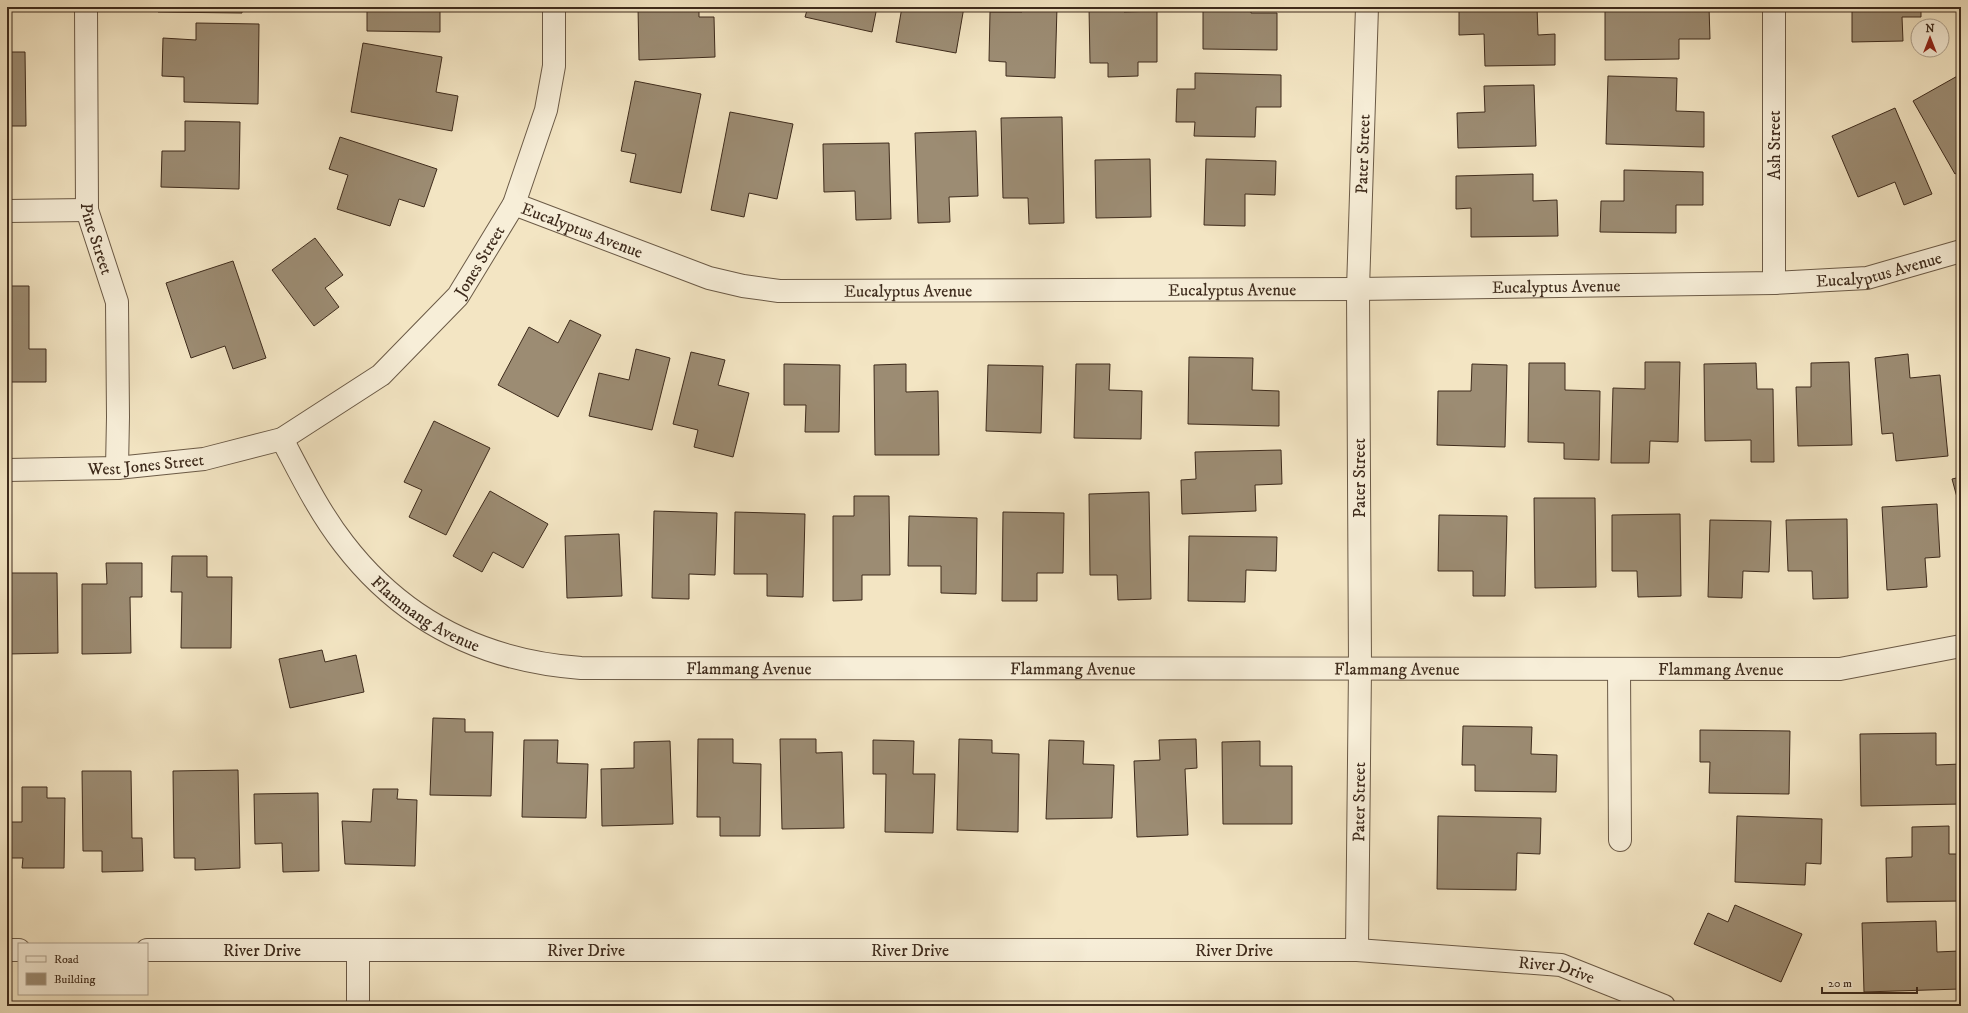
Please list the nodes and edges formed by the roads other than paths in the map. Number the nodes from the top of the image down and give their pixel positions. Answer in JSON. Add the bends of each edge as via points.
{"nodes":[{"id":1,"x":86,"y":7,"type":"edge"},
{"id":2,"x":554,"y":7,"type":"edge"},
{"id":3,"x":1367,"y":7,"type":"edge"},
{"id":4,"x":1774,"y":7,"type":"edge"},
{"id":5,"x":514,"y":204,"type":"junction"},
{"id":6,"x":87,"y":210,"type":"junction"},
{"id":7,"x":7,"y":211,"type":"edge"},
{"id":8,"x":1961,"y":251,"type":"edge"},
{"id":9,"x":1774,"y":283,"type":"junction"},
{"id":10,"x":1358,"y":289,"type":"junction"},
{"id":11,"x":282,"y":439,"type":"junction"},
{"id":12,"x":117,"y":468,"type":"junction"},
{"id":13,"x":7,"y":470,"type":"edge"},
{"id":14,"x":1961,"y":646,"type":"edge"},
{"id":15,"x":1360,"y":668,"type":"junction"},
{"id":16,"x":1619,"y":669,"type":"junction"},
{"id":17,"x":1620,"y":840,"type":"dead end"},
{"id":18,"x":7,"y":950,"type":"edge"},
{"id":19,"x":18,"y":950,"type":"edge"},
{"id":20,"x":148,"y":950,"type":"edge"},
{"id":21,"x":358,"y":950,"type":"junction"},
{"id":22,"x":1357,"y":950,"type":"junction"},
{"id":23,"x":358,"y":1006,"type":"edge"},
{"id":24,"x":1664,"y":1006,"type":"edge"}],
"edges":[{"from":1,"to":6,"type":"street","name":"Pine Street"},
{"from":2,"to":5,"type":"street","name":"Jones Street","via":[[554,66],[546,110]]},
{"from":3,"to":10,"type":"street","name":"Pater Street"},
{"from":4,"to":9,"type":"street","name":"Ash Street"},
{"from":5,"to":10,"type":"street","name":"Eucalyptus Avenue","via":[[710,278],[779,291]]},
{"from":5,"to":11,"type":"street","name":"Jones Street","via":[[458,296],[381,375]]},
{"from":6,"to":7,"type":"street"},
{"from":6,"to":12,"type":"street","name":"Pine Street","via":[[117,302]]},
{"from":8,"to":9,"type":"street","name":"Eucalyptus Avenue","via":[[1867,278]]},
{"from":9,"to":10,"type":"street","name":"Eucalyptus Avenue"},
{"from":10,"to":15,"type":"street","name":"Pater Street"},
{"from":11,"to":12,"type":"street","name":"West Jones Street","via":[[204,459]]},
{"from":11,"to":15,"type":"street","name":"Flammang Avenue","via":[[326,519],[344,544],[387,591],[440,628],[474,645],[539,664],[581,668]]},
{"from":12,"to":13,"type":"street","name":"West Jones Street"},
{"from":14,"to":16,"type":"street","name":"Flammang Avenue","via":[[1840,669]]},
{"from":15,"to":16,"type":"street","name":"Flammang Avenue"},
{"from":15,"to":22,"type":"street","name":"Pater Street"},
{"from":16,"to":17,"type":"street"},
{"from":18,"to":19,"type":"street"},
{"from":20,"to":21,"type":"street","name":"River Drive"},
{"from":21,"to":22,"type":"street","name":"River Drive"},
{"from":21,"to":23,"type":"street"},
{"from":22,"to":24,"type":"street","name":"River Drive","via":[[1561,965]]}]}
